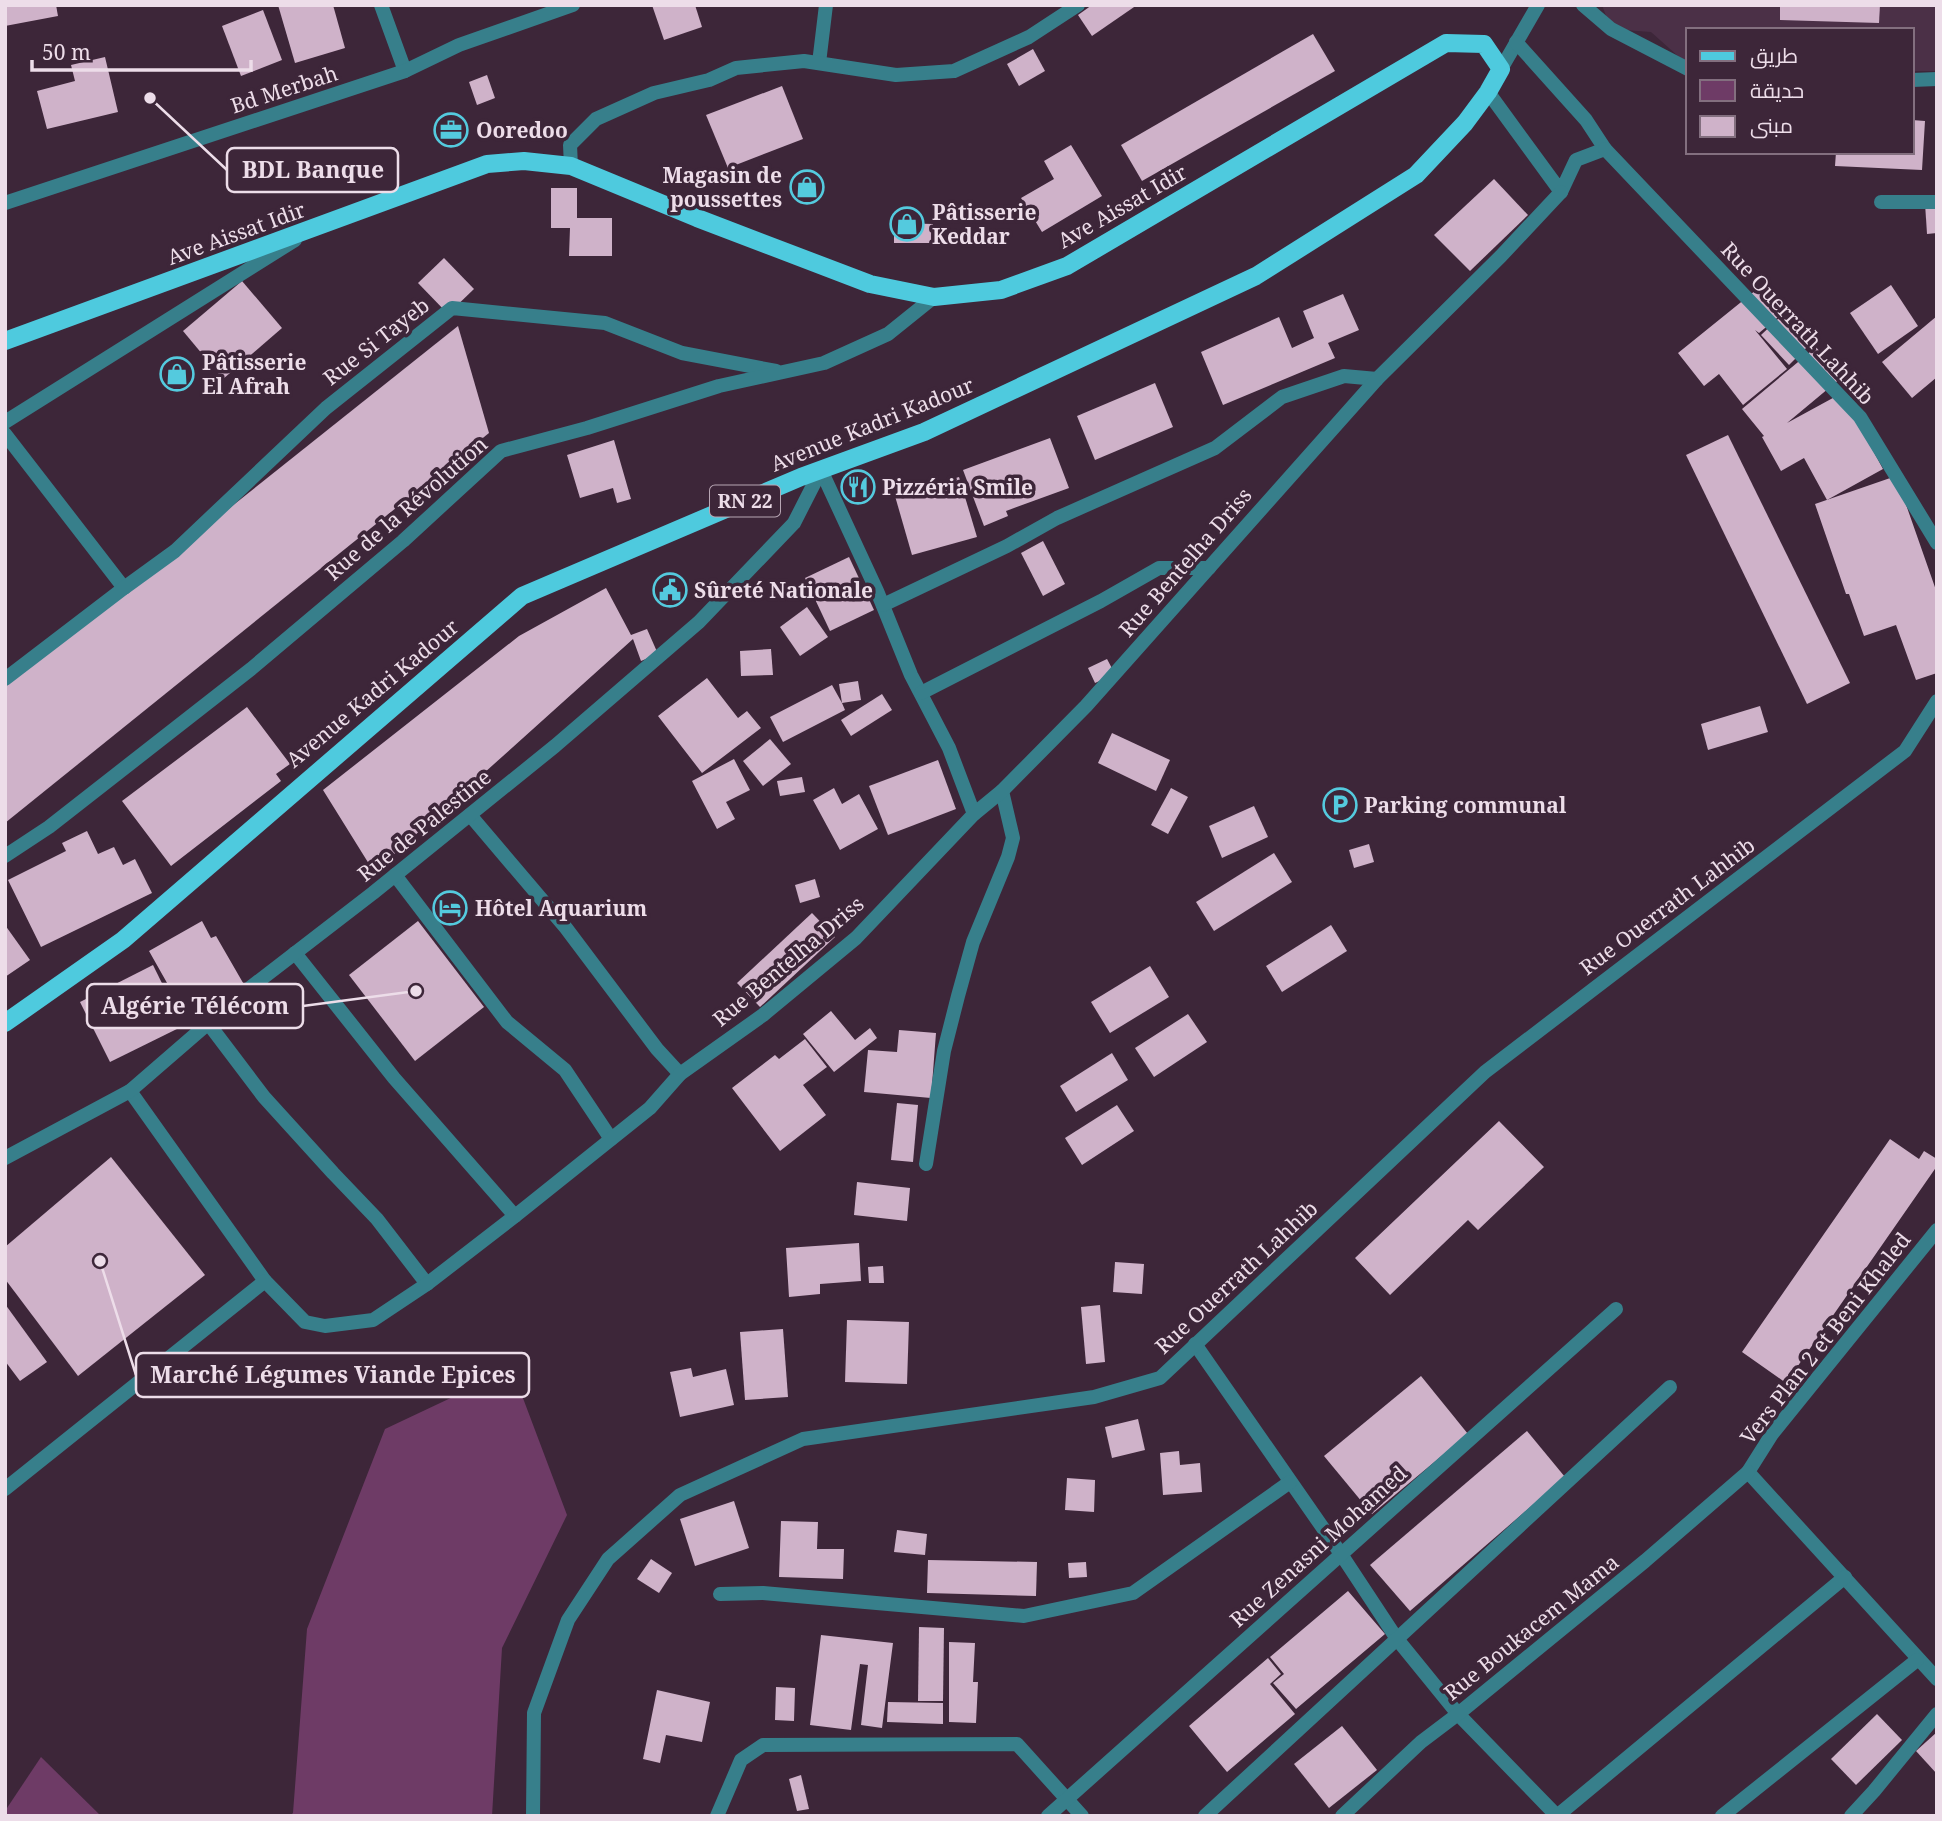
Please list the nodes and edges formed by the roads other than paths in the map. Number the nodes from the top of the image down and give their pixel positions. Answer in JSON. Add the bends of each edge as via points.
{"nodes":[{"id":1,"x":382,"y":5,"type":"edge"},
{"id":2,"x":573,"y":5,"type":"edge"},
{"id":3,"x":826,"y":5,"type":"edge"},
{"id":4,"x":1078,"y":5,"type":"edge"},
{"id":5,"x":1538,"y":5,"type":"edge"},
{"id":6,"x":1583,"y":5,"type":"edge"},
{"id":7,"x":1516,"y":42,"type":"junction"},
{"id":8,"x":819,"y":63,"type":"junction"},
{"id":9,"x":1686,"y":68,"type":"edge"},
{"id":10,"x":1501,"y":69,"type":"junction"},
{"id":11,"x":405,"y":71,"type":"junction"},
{"id":12,"x":1937,"y":79,"type":"edge"},
{"id":13,"x":1914,"y":80,"type":"edge"},
{"id":14,"x":1488,"y":92,"type":"junction"},
{"id":15,"x":1605,"y":149,"type":"junction"},
{"id":16,"x":571,"y":166,"type":"junction"},
{"id":17,"x":1561,"y":192,"type":"junction"},
{"id":18,"x":1881,"y":202,"type":"dead end"},
{"id":19,"x":1937,"y":202,"type":"edge"},
{"id":20,"x":5,"y":203,"type":"edge"},
{"id":21,"x":312,"y":229,"type":"junction"},
{"id":22,"x":933,"y":297,"type":"junction"},
{"id":23,"x":5,"y":341,"type":"edge"},
{"id":24,"x":781,"y":372,"type":"junction"},
{"id":25,"x":1377,"y":379,"type":"junction"},
{"id":26,"x":5,"y":422,"type":"edge"},
{"id":27,"x":5,"y":434,"type":"edge"},
{"id":28,"x":821,"y":470,"type":"junction"},
{"id":29,"x":1937,"y":543,"type":"edge"},
{"id":30,"x":1209,"y":568,"type":"junction"},
{"id":31,"x":124,"y":588,"type":"junction"},
{"id":32,"x":883,"y":605,"type":"junction"},
{"id":33,"x":5,"y":679,"type":"edge"},
{"id":34,"x":920,"y":693,"type":"junction"},
{"id":35,"x":1937,"y":701,"type":"edge"},
{"id":36,"x":1002,"y":791,"type":"junction"},
{"id":37,"x":974,"y":814,"type":"junction"},
{"id":38,"x":470,"y":815,"type":"junction"},
{"id":39,"x":5,"y":856,"type":"edge"},
{"id":40,"x":395,"y":876,"type":"junction"},
{"id":41,"x":295,"y":953,"type":"junction"},
{"id":42,"x":5,"y":1023,"type":"edge"},
{"id":43,"x":208,"y":1023,"type":"junction"},
{"id":44,"x":680,"y":1074,"type":"junction"},
{"id":45,"x":130,"y":1091,"type":"junction"},
{"id":46,"x":611,"y":1139,"type":"junction"},
{"id":47,"x":5,"y":1158,"type":"edge"},
{"id":48,"x":926,"y":1164,"type":"dead end"},
{"id":49,"x":515,"y":1216,"type":"junction"},
{"id":50,"x":1937,"y":1230,"type":"edge"},
{"id":51,"x":265,"y":1281,"type":"junction"},
{"id":52,"x":427,"y":1284,"type":"junction"},
{"id":53,"x":1616,"y":1309,"type":"dead end"},
{"id":54,"x":1195,"y":1344,"type":"junction"},
{"id":55,"x":1670,"y":1387,"type":"dead end"},
{"id":56,"x":1748,"y":1472,"type":"junction"},
{"id":57,"x":1290,"y":1482,"type":"junction"},
{"id":58,"x":5,"y":1489,"type":"edge"},
{"id":59,"x":1341,"y":1554,"type":"junction"},
{"id":60,"x":1845,"y":1577,"type":"junction"},
{"id":61,"x":720,"y":1594,"type":"dead end"},
{"id":62,"x":1397,"y":1639,"type":"junction"},
{"id":63,"x":1917,"y":1660,"type":"junction"},
{"id":64,"x":1937,"y":1679,"type":"edge"},
{"id":65,"x":1458,"y":1714,"type":"junction"},
{"id":66,"x":1937,"y":1714,"type":"edge"},
{"id":67,"x":1067,"y":1799,"type":"junction"},
{"id":68,"x":533,"y":1816,"type":"edge"},
{"id":69,"x":717,"y":1816,"type":"edge"},
{"id":70,"x":1048,"y":1816,"type":"edge"},
{"id":71,"x":1082,"y":1816,"type":"edge"},
{"id":72,"x":1205,"y":1816,"type":"edge"},
{"id":73,"x":1342,"y":1816,"type":"edge"},
{"id":74,"x":1557,"y":1816,"type":"edge"},
{"id":75,"x":1722,"y":1816,"type":"edge"},
{"id":76,"x":1851,"y":1816,"type":"edge"}],
"edges":[{"from":1,"to":11,"type":"street"},
{"from":2,"to":11,"type":"street","name":"Bd Merbah","via":[[459,45]]},
{"from":3,"to":8,"type":"street"},
{"from":4,"to":8,"type":"street","via":[[1029,37],[954,71],[896,75]]},
{"from":5,"to":7,"type":"street"},
{"from":6,"to":9,"type":"street","via":[[1611,29]]},
{"from":7,"to":10,"type":"street"},
{"from":7,"to":15,"type":"street","name":"Rue Ouerrath Lahhib","via":[[1586,120]]},
{"from":8,"to":16,"type":"street","via":[[736,68],[709,80],[654,93],[596,119],[570,145]]},
{"from":10,"to":14,"type":"main road","name":"Avenue Kadri Kadour","number":"RN 22"},
{"from":10,"to":22,"type":"main road","name":"Ave Aissat Idir","via":[[1485,44],[1446,43],[1067,266],[1001,290]]},
{"from":11,"to":20,"type":"street","name":"Bd Merbah"},
{"from":12,"to":13,"type":"street"},
{"from":14,"to":17,"type":"street"},
{"from":14,"to":28,"type":"main road","name":"Avenue Kadri Kadour","number":"RN 22","via":[[1416,175],[1256,276],[924,432]]},
{"from":15,"to":17,"type":"street","name":"Rue Bentelha Driss","via":[[1576,160]]},
{"from":15,"to":29,"type":"street","name":"Rue Ouerrath Lahhib","via":[[1860,418]]},
{"from":16,"to":21,"type":"main road","name":"Ave Aissat Idir","via":[[524,161],[487,164]]},
{"from":16,"to":22,"type":"main road","name":"Ave Aissat Idir","via":[[870,284]]},
{"from":17,"to":25,"type":"street","name":"Rue Bentelha Driss"},
{"from":18,"to":19,"type":"street"},
{"from":21,"to":23,"type":"main road","name":"Ave Aissat Idir"},
{"from":21,"to":26,"type":"street"},
{"from":22,"to":24,"type":"street","name":"Rue de la Révolution","via":[[887,334],[824,363]]},
{"from":24,"to":31,"type":"street","name":"Rue Si Tayeb","via":[[682,353],[605,323],[452,308],[326,408],[176,551]]},
{"from":24,"to":39,"type":"street","name":"Rue de la Révolution","via":[[501,451],[251,669],[49,827]]},
{"from":25,"to":30,"type":"street","name":"Rue Bentelha Driss"},
{"from":25,"to":32,"type":"street","via":[[1344,376],[1282,397],[1215,448],[1057,518]]},
{"from":27,"to":31,"type":"street"},
{"from":28,"to":32,"type":"street"},
{"from":28,"to":38,"type":"street","name":"Rue de Palestine","via":[[794,523],[699,622]]},
{"from":28,"to":42,"type":"main road","name":"Avenue Kadri Kadour","number":"RN 22","via":[[522,596],[123,940]]},
{"from":30,"to":34,"type":"street","via":[[1159,568]]},
{"from":30,"to":36,"type":"street","name":"Rue Bentelha Driss","via":[[1086,706]]},
{"from":31,"to":33,"type":"street","name":"Rue Si Tayeb"},
{"from":32,"to":34,"type":"street"},
{"from":34,"to":37,"type":"street","via":[[949,748]]},
{"from":35,"to":54,"type":"street","name":"Rue Ouerrath Lahhib","via":[[1905,751],[1485,1072]]},
{"from":36,"to":37,"type":"street","name":"Rue Bentelha Driss"},
{"from":36,"to":48,"type":"street","via":[[1013,838],[973,942],[958,996]]},
{"from":37,"to":44,"type":"street","name":"Rue Bentelha Driss","via":[[856,938],[763,1015]]},
{"from":38,"to":40,"type":"street","name":"Rue de Palestine"},
{"from":38,"to":44,"type":"street"},
{"from":40,"to":41,"type":"street","name":"Rue de Palestine"},
{"from":40,"to":46,"type":"street","via":[[507,1022],[565,1070]]},
{"from":41,"to":43,"type":"street","name":"Rue de Palestine"},
{"from":41,"to":49,"type":"street","via":[[394,1078]]},
{"from":43,"to":45,"type":"street","name":"Rue de Palestine"},
{"from":43,"to":52,"type":"street","via":[[264,1097],[377,1219]]},
{"from":44,"to":46,"type":"street","name":"Rue Bentelha Driss","via":[[650,1108]]},
{"from":45,"to":47,"type":"street","name":"Rue de Palestine"},
{"from":45,"to":51,"type":"street","name":"Rue Bentelha Driss"},
{"from":46,"to":49,"type":"street","name":"Rue Bentelha Driss"},
{"from":49,"to":52,"type":"street","name":"Rue Bentelha Driss"},
{"from":50,"to":56,"type":"street","name":"Vers Plan 2 et Beni Khaled","via":[[1773,1434]]},
{"from":51,"to":52,"type":"street","name":"Rue Bentelha Driss","via":[[305,1322],[325,1326],[373,1320]]},
{"from":51,"to":58,"type":"street"},
{"from":53,"to":59,"type":"street","name":"Rue Zenasni Mohamed"},
{"from":54,"to":57,"type":"street"},
{"from":54,"to":68,"type":"street","name":"Rue Ouerrath Lahhib","via":[[1160,1378],[1094,1397],[803,1439],[680,1495],[608,1559],[568,1620],[534,1713]]},
{"from":55,"to":62,"type":"street"},
{"from":56,"to":60,"type":"street","name":"Vers Plan 2 et Beni Khaled"},
{"from":56,"to":65,"type":"street","name":"Rue Boukacem Mama"},
{"from":57,"to":59,"type":"street"},
{"from":57,"to":61,"type":"street","via":[[1133,1593],[1024,1616],[763,1593]]},
{"from":59,"to":62,"type":"street"},
{"from":59,"to":67,"type":"street","name":"Rue Zenasni Mohamed"},
{"from":60,"to":63,"type":"street","name":"Vers Plan 2 et Beni Khaled"},
{"from":60,"to":74,"type":"street"},
{"from":62,"to":65,"type":"street"},
{"from":62,"to":72,"type":"street"},
{"from":63,"to":64,"type":"street","name":"Vers Plan 2 et Beni Khaled"},
{"from":63,"to":75,"type":"street"},
{"from":65,"to":73,"type":"street","name":"Rue Boukacem Mama"},
{"from":65,"to":74,"type":"street"},
{"from":66,"to":76,"type":"street"},
{"from":67,"to":69,"type":"street","via":[[1017,1744],[763,1745],[741,1759]]},
{"from":67,"to":70,"type":"street","name":"Rue Zenasni Mohamed"},
{"from":67,"to":71,"type":"street"}]}
